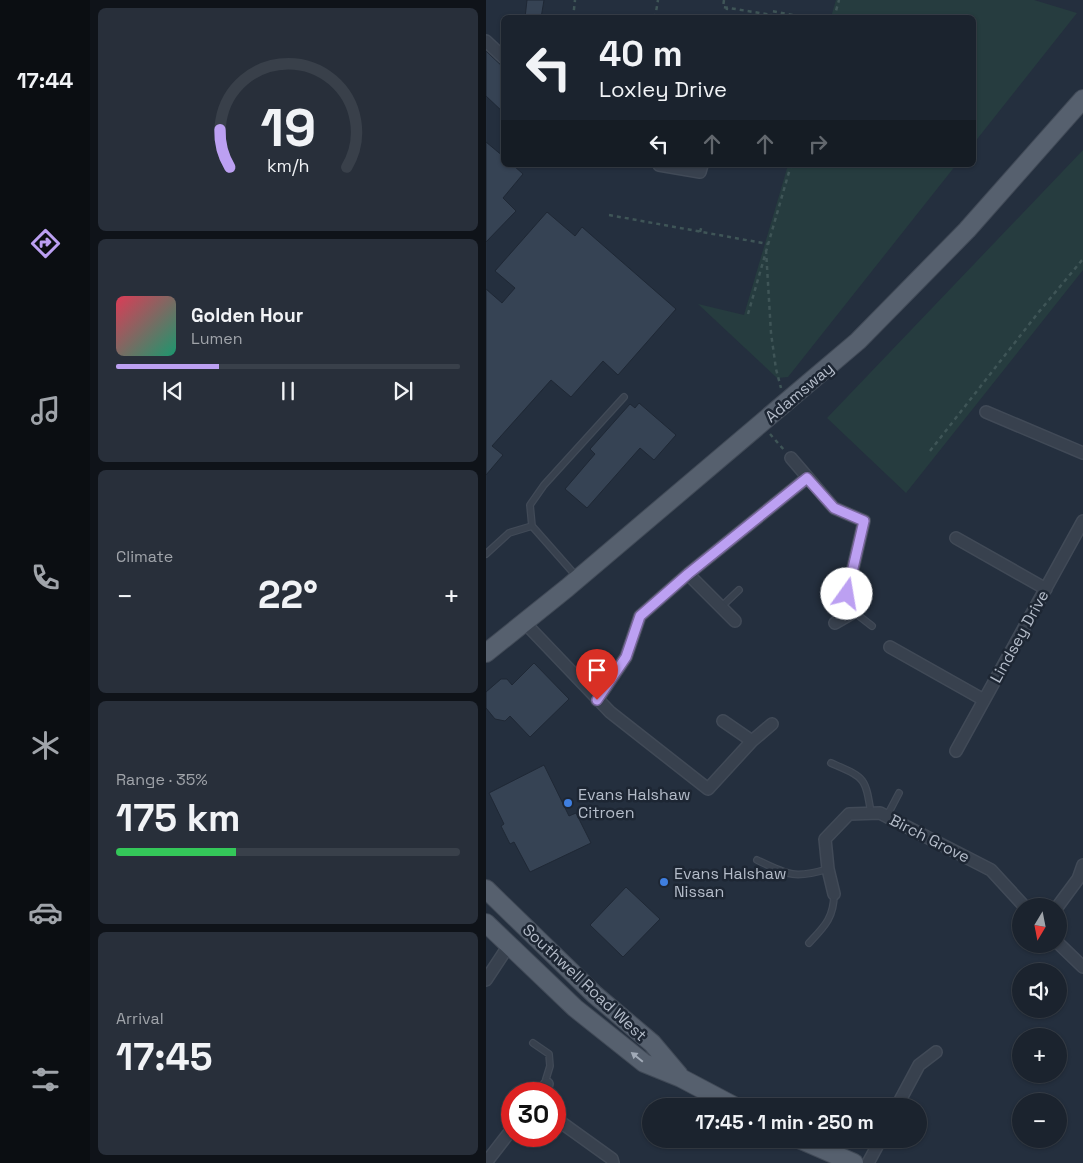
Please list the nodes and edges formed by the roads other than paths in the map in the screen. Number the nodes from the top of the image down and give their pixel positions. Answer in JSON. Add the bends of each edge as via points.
{"nodes":[{"id":1,"x":486,"y":41,"type":"edge"},
{"id":2,"x":501,"y":55,"type":"edge"},
{"id":3,"x":1083,"y":99,"type":"edge"},
{"id":4,"x":671,"y":167,"type":"edge"},
{"id":5,"x":701,"y":167,"type":"edge"},
{"id":6,"x":624,"y":397,"type":"dead end"},
{"id":7,"x":986,"y":412,"type":"dead end"},
{"id":8,"x":1083,"y":452,"type":"edge"},
{"id":9,"x":791,"y":458,"type":"road end"},
{"id":10,"x":807,"y":478,"type":"junction"},
{"id":11,"x":1083,"y":521,"type":"edge"},
{"id":12,"x":532,"y":526,"type":"junction"},
{"id":13,"x":956,"y":538,"type":"dead end"},
{"id":14,"x":486,"y":554,"type":"edge"},
{"id":15,"x":688,"y":574,"type":"junction"},
{"id":16,"x":578,"y":578,"type":"junction"},
{"id":17,"x":739,"y":590,"type":"dead end"},
{"id":18,"x":1046,"y":590,"type":"junction"},
{"id":19,"x":720,"y":607,"type":"junction"},
{"id":20,"x":854,"y":612,"type":"junction"},
{"id":21,"x":735,"y":622,"type":"dead end"},
{"id":22,"x":525,"y":623,"type":"junction"},
{"id":23,"x":835,"y":623,"type":"dead end"},
{"id":24,"x":872,"y":626,"type":"dead end"},
{"id":25,"x":890,"y":647,"type":"dead end"},
{"id":26,"x":486,"y":653,"type":"edge"},
{"id":27,"x":597,"y":700,"type":"junction"},
{"id":28,"x":984,"y":700,"type":"junction"},
{"id":29,"x":722,"y":721,"type":"dead end"},
{"id":30,"x":772,"y":724,"type":"dead end"},
{"id":31,"x":752,"y":742,"type":"junction"},
{"id":32,"x":956,"y":751,"type":"dead end"},
{"id":33,"x":831,"y":763,"type":"dead end"},
{"id":34,"x":899,"y":793,"type":"dead end"},
{"id":35,"x":871,"y":813,"type":"junction"},
{"id":36,"x":888,"y":816,"type":"junction"},
{"id":37,"x":758,"y":860,"type":"dead end"},
{"id":38,"x":1083,"y":865,"type":"edge"},
{"id":39,"x":828,"y":868,"type":"junction"},
{"id":40,"x":486,"y":889,"type":"edge"},
{"id":41,"x":834,"y":894,"type":"joint"},
{"id":42,"x":1017,"y":898,"type":"edge"},
{"id":43,"x":1064,"y":898,"type":"edge"},
{"id":44,"x":486,"y":923,"type":"edge"},
{"id":45,"x":809,"y":943,"type":"dead end"},
{"id":46,"x":509,"y":945,"type":"junction"},
{"id":47,"x":1067,"y":952,"type":"edge"},
{"id":48,"x":1083,"y":967,"type":"edge"},
{"id":49,"x":486,"y":980,"type":"edge"},
{"id":50,"x":533,"y":1043,"type":"dead end"},
{"id":51,"x":936,"y":1052,"type":"dead end"},
{"id":52,"x":681,"y":1078,"type":"junction"},
{"id":53,"x":545,"y":1082,"type":"edge"},
{"id":54,"x":719,"y":1098,"type":"edge"},
{"id":55,"x":902,"y":1098,"type":"edge"},
{"id":56,"x":566,"y":1126,"type":"edge"},
{"id":57,"x":501,"y":1144,"type":"edge"},
{"id":58,"x":820,"y":1148,"type":"edge"},
{"id":59,"x":876,"y":1148,"type":"edge"},
{"id":60,"x":487,"y":1163,"type":"edge"},
{"id":61,"x":613,"y":1163,"type":"edge"},
{"id":62,"x":854,"y":1163,"type":"edge"},
{"id":63,"x":868,"y":1163,"type":"edge"}],
"edges":[{"from":1,"to":2,"type":"street"},
{"from":3,"to":16,"type":"main road","name":"Adamsway","via":[[967,230],[858,341]]},
{"from":4,"to":5,"type":"street","via":[[700,172]]},
{"from":6,"to":12,"type":"lane","via":[[544,485],[530,505]]},
{"from":7,"to":8,"type":"street"},
{"from":9,"to":10,"type":"street"},
{"from":10,"to":15,"type":"street"},
{"from":10,"to":20,"type":"street","via":[[834,508],[864,521],[847,594]]},
{"from":11,"to":18,"type":"street","name":"Lindsey Drive"},
{"from":12,"to":14,"type":"lane","via":[[509,533]]},
{"from":12,"to":16,"type":"lane"},
{"from":13,"to":18,"type":"street"},
{"from":15,"to":19,"type":"street"},
{"from":15,"to":27,"type":"street","via":[[640,616],[626,657]]},
{"from":16,"to":22,"type":"main road","name":"Adamsway"},
{"from":17,"to":19,"type":"lane"},
{"from":18,"to":28,"type":"street","name":"Lindsey Drive"},
{"from":19,"to":21,"type":"street"},
{"from":20,"to":23,"type":"street"},
{"from":20,"to":24,"type":"lane"},
{"from":22,"to":26,"type":"main road","name":"Adamsway"},
{"from":22,"to":27,"type":"street"},
{"from":25,"to":28,"type":"street"},
{"from":27,"to":31,"type":"street","via":[[708,789]]},
{"from":28,"to":32,"type":"street","name":"Lindsey Drive"},
{"from":29,"to":31,"type":"street"},
{"from":30,"to":31,"type":"street"},
{"from":33,"to":35,"type":"lane","via":[[863,780]]},
{"from":34,"to":36,"type":"lane"},
{"from":35,"to":36,"type":"street","name":"Birch Grove"},
{"from":35,"to":39,"type":"street","name":"Birch Grove","via":[[849,814],[825,840]]},
{"from":36,"to":42,"type":"street","name":"Birch Grove","via":[[991,870]]},
{"from":37,"to":39,"type":"lane","via":[[783,873],[795,875]]},
{"from":38,"to":43,"type":"street","via":[[1078,879]]},
{"from":39,"to":41,"type":"street","name":"Birch Grove"},
{"from":40,"to":52,"type":"main road","name":"Southwell Road West","via":[[594,994],[652,1043]]},
{"from":41,"to":45,"type":"lane","via":[[829,920]]},
{"from":44,"to":46,"type":"main road","name":"Southwell Road West"},
{"from":46,"to":49,"type":"street"},
{"from":52,"to":46,"type":"main road","name":"Southwell Road West","one_way":true,"via":[[644,1063],[575,1008]]},
{"from":47,"to":48,"type":"street"},
{"from":50,"to":53,"type":"lane","via":[[549,1054],[550,1066]]},
{"from":51,"to":55,"type":"street","via":[[919,1065]]},
{"from":52,"to":54,"type":"main road","name":"Southwell Road West"},
{"from":56,"to":61,"type":"street","via":[[612,1159]]},
{"from":57,"to":60,"type":"street"},
{"from":58,"to":62,"type":"main road"},
{"from":59,"to":63,"type":"street"}]}
